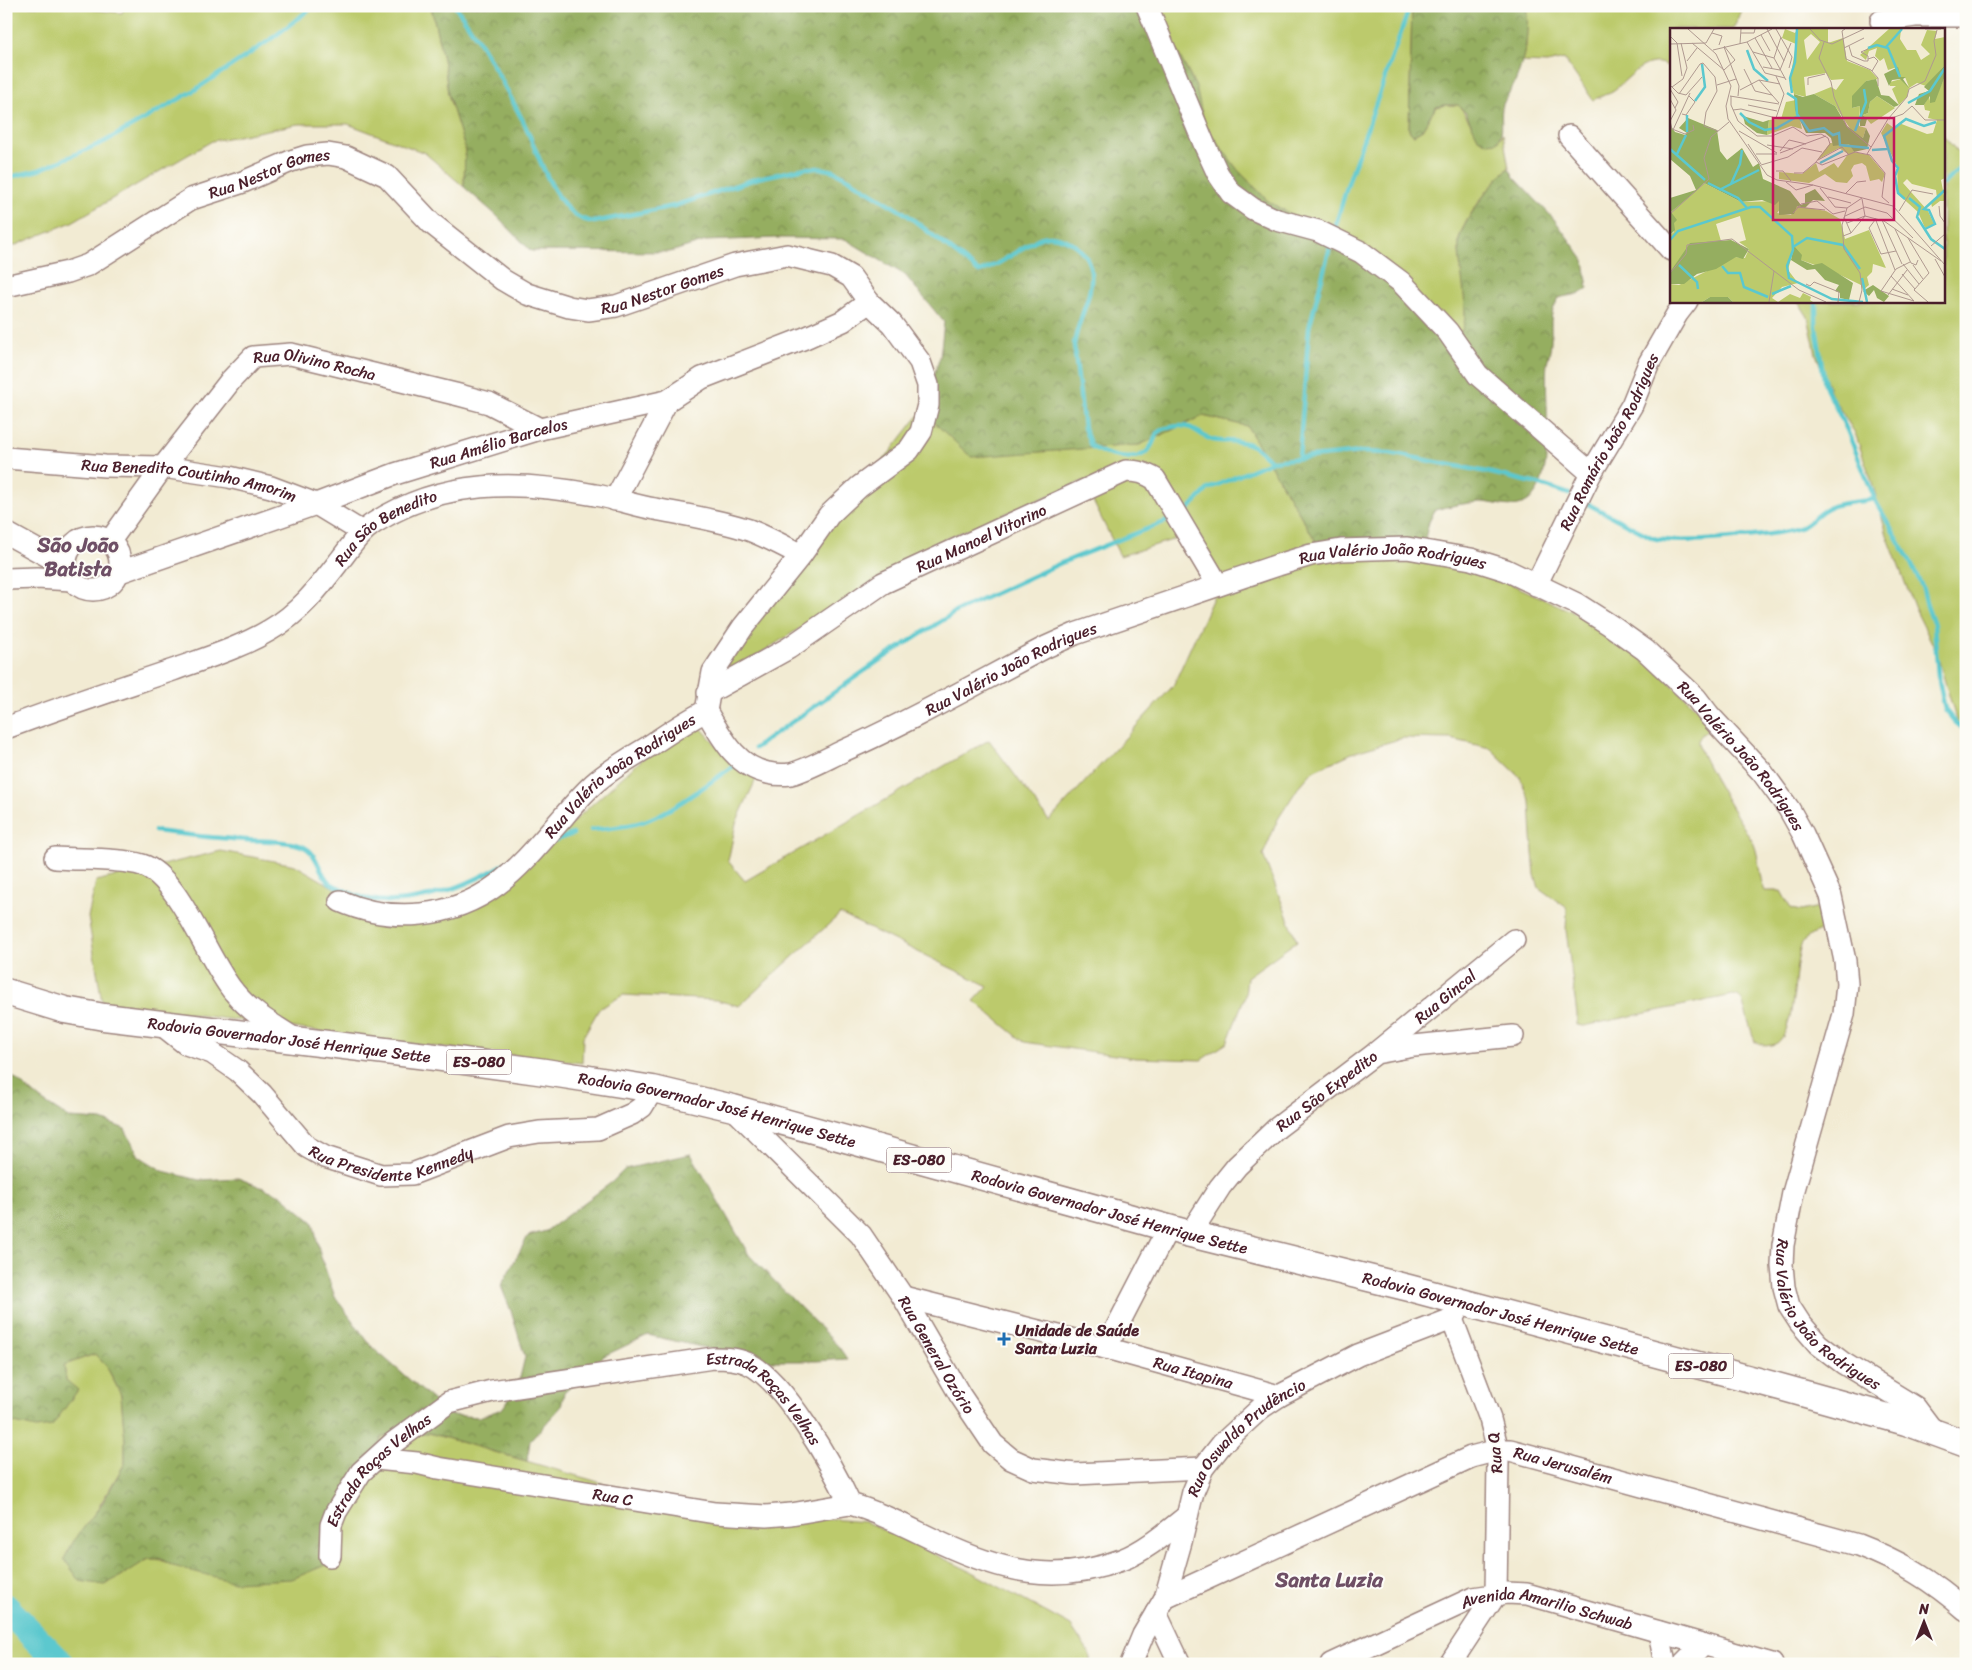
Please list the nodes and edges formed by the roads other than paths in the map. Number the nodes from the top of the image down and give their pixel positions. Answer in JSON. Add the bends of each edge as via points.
{"nodes":[{"id":1,"x":1147,"y":6,"type":"edge"},
{"id":2,"x":1966,"y":16,"type":"edge"},
{"id":3,"x":1883,"y":19,"type":"edge"},
{"id":4,"x":1569,"y":136,"type":"dead end"},
{"id":5,"x":1670,"y":249,"type":"edge"},
{"id":6,"x":6,"y":286,"type":"edge"},
{"id":7,"x":870,"y":302,"type":"junction"},
{"id":8,"x":1686,"y":302,"type":"edge"},
{"id":9,"x":667,"y":401,"type":"junction"},
{"id":10,"x":540,"y":429,"type":"junction"},
{"id":11,"x":6,"y":458,"type":"edge"},
{"id":12,"x":162,"y":467,"type":"junction"},
{"id":13,"x":1591,"y":473,"type":"junction"},
{"id":14,"x":615,"y":500,"type":"junction"},
{"id":15,"x":316,"y":504,"type":"junction"},
{"id":16,"x":362,"y":532,"type":"junction"},
{"id":17,"x":6,"y":533,"type":"edge"},
{"id":18,"x":110,"y":541,"type":"junction"},
{"id":19,"x":801,"y":555,"type":"junction"},
{"id":20,"x":120,"y":572,"type":"junction"},
{"id":21,"x":69,"y":573,"type":"junction"},
{"id":22,"x":6,"y":579,"type":"edge"},
{"id":23,"x":1218,"y":585,"type":"junction"},
{"id":24,"x":1536,"y":585,"type":"junction"},
{"id":25,"x":707,"y":702,"type":"junction"},
{"id":26,"x":6,"y":728,"type":"edge"},
{"id":27,"x":55,"y":858,"type":"dead end"},
{"id":28,"x":340,"y":901,"type":"dead end"},
{"id":29,"x":1514,"y":940,"type":"dead end"},
{"id":30,"x":6,"y":992,"type":"edge"},
{"id":31,"x":162,"y":1025,"type":"junction"},
{"id":32,"x":1513,"y":1036,"type":"dead end"},
{"id":33,"x":298,"y":1040,"type":"junction"},
{"id":34,"x":1376,"y":1053,"type":"junction"},
{"id":35,"x":653,"y":1089,"type":"junction"},
{"id":36,"x":733,"y":1108,"type":"junction"},
{"id":37,"x":1179,"y":1231,"type":"junction"},
{"id":38,"x":903,"y":1297,"type":"junction"},
{"id":39,"x":1457,"y":1310,"type":"junction"},
{"id":40,"x":1106,"y":1348,"type":"junction"},
{"id":41,"x":1279,"y":1396,"type":"junction"},
{"id":42,"x":1933,"y":1431,"type":"junction"},
{"id":43,"x":1966,"y":1444,"type":"edge"},
{"id":44,"x":1498,"y":1450,"type":"junction"},
{"id":45,"x":376,"y":1459,"type":"junction"},
{"id":46,"x":1203,"y":1468,"type":"junction"},
{"id":47,"x":850,"y":1504,"type":"junction"},
{"id":48,"x":1187,"y":1516,"type":"junction"},
{"id":49,"x":330,"y":1556,"type":"dead end"},
{"id":50,"x":1496,"y":1594,"type":"junction"},
{"id":51,"x":1160,"y":1605,"type":"junction"},
{"id":52,"x":1966,"y":1610,"type":"edge"},
{"id":53,"x":1659,"y":1632,"type":"junction"},
{"id":54,"x":1703,"y":1645,"type":"junction"},
{"id":55,"x":1667,"y":1663,"type":"edge"},
{"id":56,"x":1131,"y":1664,"type":"edge"},
{"id":57,"x":1180,"y":1664,"type":"edge"},
{"id":58,"x":1331,"y":1664,"type":"edge"},
{"id":59,"x":1450,"y":1664,"type":"edge"},
{"id":60,"x":1770,"y":1664,"type":"edge"}],
"edges":[{"from":1,"to":13,"type":"street","via":[[1205,146],[1231,193],[1253,209],[1277,220],[1318,231],[1361,252],[1401,282],[1448,332],[1478,375]]},
{"from":2,"to":3,"type":"street"},
{"from":4,"to":5,"type":"street"},
{"from":6,"to":7,"type":"street","name":"Rua Nestor Gomes","via":[[88,265],[191,199],[243,182],[290,161],[328,154],[346,157],[387,176],[431,223],[503,280],[526,294],[569,307],[588,310],[616,306],[735,265],[786,255],[814,261],[851,277]]},
{"from":7,"to":9,"type":"street","name":"Rua Amélio Barcelos","via":[[842,321],[805,338],[702,378]]},
{"from":7,"to":19,"type":"street","name":"Rua Nestor Gomes","via":[[892,324],[920,362],[928,385],[928,405],[921,432],[909,450],[841,504]]},
{"from":8,"to":13,"type":"street","name":"Rua Romário João Rodrigues","via":[[1662,339],[1632,405]]},
{"from":9,"to":10,"type":"street","name":"Rua Amélio Barcelos"},
{"from":9,"to":14,"type":"street"},
{"from":10,"to":12,"type":"street","name":"Rua Olivino Rocha","via":[[489,403],[459,395],[290,354],[262,355],[246,362]]},
{"from":10,"to":15,"type":"street","name":"Rua Amélio Barcelos","via":[[395,474]]},
{"from":11,"to":12,"type":"street","name":"Rua Benedito Coutinho Amorim"},
{"from":12,"to":15,"type":"street","name":"Rua Benedito Coutinho Amorim","via":[[271,487]]},
{"from":12,"to":18,"type":"street","name":"Rua Olivino Rocha"},
{"from":13,"to":24,"type":"street","name":"Rua Romário João Rodrigues"},
{"from":14,"to":16,"type":"street","name":"Rua São Benedito","via":[[532,486],[466,488],[410,505]]},
{"from":14,"to":19,"type":"street","name":"Rua São Benedito","via":[[749,530]]},
{"from":15,"to":16,"type":"street","name":"Rua Benedito Coutinho Amorim"},
{"from":15,"to":20,"type":"street","name":"Rua Amélio Barcelos"},
{"from":16,"to":26,"type":"street","name":"Rua São Benedito","via":[[313,596],[292,616],[271,629],[215,655]]},
{"from":17,"to":21,"type":"street"},
{"from":18,"to":20,"type":"street","via":[[118,549]]},
{"from":18,"to":21,"type":"street","via":[[88,535],[78,540],[66,559]]},
{"from":19,"to":25,"type":"street","name":"Rua Nestor Gomes","via":[[743,627],[713,672]]},
{"from":20,"to":21,"type":"street","via":[[114,582],[92,590],[81,588]]},
{"from":21,"to":22,"type":"street"},
{"from":23,"to":24,"type":"street","name":"Rua Valério João Rodrigues","via":[[1311,555],[1341,550],[1407,548],[1471,559],[1506,570]]},
{"from":23,"to":25,"type":"street","name":"Rua Valério João Rodrigues","via":[[1046,646],[865,741],[790,774],[766,773],[746,762],[722,739]]},
{"from":23,"to":25,"type":"street","name":"Rua Manoel Vitorino","via":[[1156,479],[1136,471],[1126,471],[883,583]]},
{"from":24,"to":42,"type":"street","name":"Rua Valério João Rodrigues","via":[[1577,604],[1610,625],[1645,650],[1678,680],[1762,772],[1803,834],[1831,896],[1847,984],[1844,1014],[1787,1220],[1782,1265],[1784,1287],[1789,1306],[1818,1344],[1915,1407]]},
{"from":25,"to":28,"type":"street","name":"Rua Valério João Rodrigues","via":[[597,781],[511,874],[489,892],[436,912],[409,915],[385,915]]},
{"from":27,"to":33,"type":"street","via":[[129,862],[156,872],[179,900],[222,978],[234,993],[248,1008]]},
{"from":29,"to":34,"type":"street","name":"Rua Gincal"},
{"from":30,"to":31,"type":"main road","name":"Rodovia Governador José Henrique Sette","number":"ES-080","via":[[65,1010]]},
{"from":31,"to":33,"type":"main road","name":"Rodovia Governador José Henrique Sette","number":"ES-080"},
{"from":31,"to":35,"type":"street","name":"Rua Presidente Kennedy","via":[[186,1044],[212,1053],[238,1071],[307,1147],[325,1157],[381,1175],[412,1174],[509,1137],[598,1129],[642,1107]]},
{"from":32,"to":34,"type":"street","name":"Rua São Expedito"},
{"from":33,"to":35,"type":"main road","name":"Rodovia Governador José Henrique Sette","number":"ES-080","via":[[524,1068]]},
{"from":34,"to":37,"type":"street","name":"Rua São Expedito","via":[[1277,1128],[1237,1166]]},
{"from":35,"to":36,"type":"main road","name":"Rodovia Governador José Henrique Sette","number":"ES-080"},
{"from":36,"to":37,"type":"main road","name":"Rodovia Governador José Henrique Sette","number":"ES-080"},
{"from":36,"to":38,"type":"street","name":"Rua General Ozório","via":[[861,1235]]},
{"from":37,"to":39,"type":"main road","name":"Rodovia Governador José Henrique Sette","number":"ES-080"},
{"from":37,"to":40,"type":"street","name":"Rua São Expedito"},
{"from":38,"to":40,"type":"street","name":"Rua Itapina"},
{"from":38,"to":46,"type":"street","name":"Rua General Ozório","via":[[960,1395],[993,1444],[1011,1459],[1033,1470],[1075,1474]]},
{"from":39,"to":41,"type":"street","name":"Rua Oswaldo Prudêncio","via":[[1358,1355]]},
{"from":39,"to":42,"type":"main road","name":"Rodovia Governador José Henrique Sette","number":"ES-080","via":[[1846,1405]]},
{"from":39,"to":44,"type":"street","name":"Rua Q"},
{"from":40,"to":41,"type":"street","name":"Rua Itapina"},
{"from":41,"to":46,"type":"street","name":"Rua Oswaldo Prudêncio","via":[[1231,1436]]},
{"from":42,"to":43,"type":"main road","name":"Rodovia Governador José Henrique Sette","number":"ES-080"},
{"from":44,"to":50,"type":"street","name":"Rua Q"},
{"from":44,"to":51,"type":"street","name":"Rua Jerusalém","via":[[1471,1457]]},
{"from":44,"to":52,"type":"street","name":"Rua Jerusalém","via":[[1528,1453],[1858,1544],[1921,1574]]},
{"from":45,"to":47,"type":"street","name":"Rua C","via":[[417,1463],[714,1514],[766,1516]]},
{"from":45,"to":47,"type":"street","name":"Estrada Roças Velhas","via":[[441,1406],[463,1397],[729,1358],[747,1363],[773,1382],[828,1461]]},
{"from":45,"to":49,"type":"street","name":"Estrada Roças Velhas","via":[[361,1472],[336,1512],[331,1525]]},
{"from":46,"to":48,"type":"street","name":"Rua Oswaldo Prudêncio"},
{"from":47,"to":48,"type":"street","via":[[871,1510],[982,1561],[1047,1574],[1122,1560]]},
{"from":48,"to":51,"type":"street","name":"Rua Oswaldo Prudêncio"},
{"from":50,"to":53,"type":"street","name":"Avenida Amarilio Schwab","via":[[1527,1594]]},
{"from":50,"to":58,"type":"street","name":"Avenida Amarilio Schwab","via":[[1473,1598]]},
{"from":50,"to":59,"type":"street"},
{"from":51,"to":56,"type":"street","name":"Rua Oswaldo Prudêncio"},
{"from":51,"to":57,"type":"street"},
{"from":53,"to":54,"type":"street","name":"Avenida Amarilio Schwab"},
{"from":53,"to":55,"type":"street"},
{"from":54,"to":55,"type":"street"},
{"from":54,"to":60,"type":"street","name":"Avenida Amarilio Schwab"}]}
